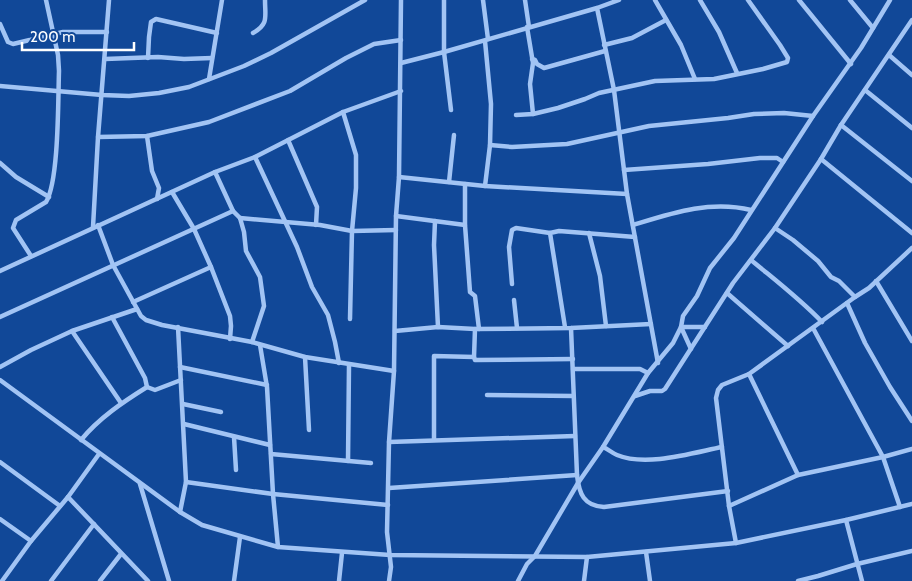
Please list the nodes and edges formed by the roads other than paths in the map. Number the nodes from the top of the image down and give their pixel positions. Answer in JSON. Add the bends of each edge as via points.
{"nodes":[{"id":1,"x":46,"y":0,"type":"edge"},
{"id":2,"x":109,"y":0,"type":"edge"},
{"id":3,"x":222,"y":0,"type":"edge"},
{"id":4,"x":265,"y":0,"type":"edge"},
{"id":5,"x":364,"y":0,"type":"edge"},
{"id":6,"x":401,"y":0,"type":"edge"},
{"id":7,"x":444,"y":0,"type":"edge"},
{"id":8,"x":483,"y":0,"type":"edge"},
{"id":9,"x":525,"y":0,"type":"edge"},
{"id":10,"x":619,"y":0,"type":"edge"},
{"id":11,"x":655,"y":0,"type":"edge"},
{"id":12,"x":700,"y":0,"type":"edge"},
{"id":13,"x":748,"y":0,"type":"edge"},
{"id":14,"x":799,"y":0,"type":"edge"},
{"id":15,"x":850,"y":0,"type":"edge"},
{"id":16,"x":890,"y":0,"type":"edge"},
{"id":17,"x":612,"y":1,"type":"edge"},
{"id":18,"x":597,"y":8,"type":"junction"},
{"id":19,"x":666,"y":20,"type":"junction"},
{"id":20,"x":912,"y":20,"type":"edge"},
{"id":21,"x":0,"y":24,"type":"edge"},
{"id":22,"x":528,"y":27,"type":"junction"},
{"id":23,"x":873,"y":28,"type":"junction"},
{"id":24,"x":107,"y":32,"type":"junction"},
{"id":25,"x":217,"y":33,"type":"junction"},
{"id":26,"x":253,"y":33,"type":"dead end"},
{"id":27,"x":54,"y":35,"type":"junction"},
{"id":28,"x":401,"y":40,"type":"junction"},
{"id":29,"x":486,"y":40,"type":"junction"},
{"id":30,"x":605,"y":48,"type":"junction"},
{"id":31,"x":444,"y":52,"type":"junction"},
{"id":32,"x":888,"y":55,"type":"junction"},
{"id":33,"x":148,"y":58,"type":"junction"},
{"id":34,"x":212,"y":58,"type":"junction"},
{"id":35,"x":532,"y":58,"type":"junction"},
{"id":36,"x":105,"y":59,"type":"junction"},
{"id":37,"x":401,"y":63,"type":"junction"},
{"id":38,"x":850,"y":64,"type":"junction"},
{"id":39,"x":737,"y":73,"type":"junction"},
{"id":40,"x":912,"y":75,"type":"edge"},
{"id":41,"x":209,"y":79,"type":"junction"},
{"id":42,"x":695,"y":79,"type":"junction"},
{"id":43,"x":0,"y":86,"type":"edge"},
{"id":44,"x":614,"y":90,"type":"junction"},
{"id":45,"x":865,"y":90,"type":"junction"},
{"id":46,"x":58,"y":91,"type":"junction"},
{"id":47,"x":400,"y":91,"type":"junction"},
{"id":48,"x":102,"y":95,"type":"junction"},
{"id":49,"x":450,"y":110,"type":"dead end"},
{"id":50,"x":343,"y":112,"type":"junction"},
{"id":51,"x":533,"y":114,"type":"junction"},
{"id":52,"x":516,"y":115,"type":"dead end"},
{"id":53,"x":813,"y":116,"type":"junction"},
{"id":54,"x":841,"y":125,"type":"junction"},
{"id":55,"x":912,"y":128,"type":"edge"},
{"id":56,"x":619,"y":132,"type":"junction"},
{"id":57,"x":454,"y":135,"type":"dead end"},
{"id":58,"x":147,"y":136,"type":"junction"},
{"id":59,"x":98,"y":137,"type":"junction"},
{"id":60,"x":288,"y":140,"type":"junction"},
{"id":61,"x":490,"y":145,"type":"junction"},
{"id":62,"x":255,"y":157,"type":"junction"},
{"id":63,"x":820,"y":159,"type":"junction"},
{"id":64,"x":783,"y":162,"type":"junction"},
{"id":65,"x":0,"y":163,"type":"edge"},
{"id":66,"x":624,"y":170,"type":"junction"},
{"id":67,"x":215,"y":172,"type":"junction"},
{"id":68,"x":399,"y":177,"type":"junction"},
{"id":69,"x":912,"y":181,"type":"edge"},
{"id":70,"x":449,"y":182,"type":"junction"},
{"id":71,"x":465,"y":184,"type":"junction"},
{"id":72,"x":486,"y":186,"type":"junction"},
{"id":73,"x":172,"y":192,"type":"junction"},
{"id":74,"x":627,"y":194,"type":"junction"},
{"id":75,"x":49,"y":197,"type":"junction"},
{"id":76,"x":157,"y":199,"type":"junction"},
{"id":77,"x":751,"y":210,"type":"junction"},
{"id":78,"x":233,"y":211,"type":"junction"},
{"id":79,"x":396,"y":216,"type":"junction"},
{"id":80,"x":240,"y":218,"type":"junction"},
{"id":81,"x":435,"y":221,"type":"junction"},
{"id":82,"x":284,"y":222,"type":"junction"},
{"id":83,"x":316,"y":225,"type":"junction"},
{"id":84,"x":465,"y":225,"type":"junction"},
{"id":85,"x":633,"y":225,"type":"junction"},
{"id":86,"x":96,"y":226,"type":"junction"},
{"id":87,"x":775,"y":228,"type":"junction"},
{"id":88,"x":194,"y":229,"type":"junction"},
{"id":89,"x":396,"y":230,"type":"junction"},
{"id":90,"x":352,"y":231,"type":"junction"},
{"id":91,"x":912,"y":232,"type":"edge"},
{"id":92,"x":550,"y":233,"type":"junction"},
{"id":93,"x":589,"y":233,"type":"junction"},
{"id":94,"x":635,"y":237,"type":"junction"},
{"id":95,"x":912,"y":249,"type":"edge"},
{"id":96,"x":31,"y":256,"type":"junction"},
{"id":97,"x":751,"y":260,"type":"junction"},
{"id":98,"x":113,"y":265,"type":"junction"},
{"id":99,"x":211,"y":267,"type":"junction"},
{"id":100,"x":0,"y":271,"type":"edge"},
{"id":101,"x":876,"y":281,"type":"junction"},
{"id":102,"x":512,"y":284,"type":"dead end"},
{"id":103,"x":727,"y":292,"type":"junction"},
{"id":104,"x":856,"y":297,"type":"junction"},
{"id":105,"x":514,"y":300,"type":"dead end"},
{"id":106,"x":133,"y":302,"type":"junction"},
{"id":107,"x":847,"y":303,"type":"junction"},
{"id":108,"x":137,"y":309,"type":"junction"},
{"id":109,"x":0,"y":317,"type":"edge"},
{"id":110,"x":112,"y":317,"type":"junction"},
{"id":111,"x":350,"y":319,"type":"dead end"},
{"id":112,"x":822,"y":322,"type":"junction"},
{"id":113,"x":651,"y":324,"type":"junction"},
{"id":114,"x":606,"y":326,"type":"junction"},
{"id":115,"x":178,"y":327,"type":"junction"},
{"id":116,"x":438,"y":327,"type":"junction"},
{"id":117,"x":565,"y":327,"type":"junction"},
{"id":118,"x":705,"y":327,"type":"junction"},
{"id":119,"x":516,"y":328,"type":"junction"},
{"id":120,"x":571,"y":328,"type":"junction"},
{"id":121,"x":681,"y":328,"type":"junction"},
{"id":122,"x":813,"y":328,"type":"junction"},
{"id":123,"x":477,"y":329,"type":"junction"},
{"id":124,"x":72,"y":331,"type":"junction"},
{"id":125,"x":394,"y":331,"type":"junction"},
{"id":126,"x":230,"y":339,"type":"junction"},
{"id":127,"x":912,"y":341,"type":"edge"},
{"id":128,"x":252,"y":342,"type":"junction"},
{"id":129,"x":260,"y":345,"type":"junction"},
{"id":130,"x":788,"y":346,"type":"junction"},
{"id":131,"x":691,"y":349,"type":"junction"},
{"id":132,"x":305,"y":357,"type":"junction"},
{"id":133,"x":474,"y":357,"type":"junction"},
{"id":134,"x":573,"y":359,"type":"junction"},
{"id":135,"x":658,"y":362,"type":"junction"},
{"id":136,"x":339,"y":363,"type":"junction"},
{"id":137,"x":349,"y":365,"type":"junction"},
{"id":138,"x":0,"y":367,"type":"edge"},
{"id":139,"x":180,"y":367,"type":"junction"},
{"id":140,"x":573,"y":369,"type":"junction"},
{"id":141,"x":394,"y":371,"type":"junction"},
{"id":142,"x":648,"y":373,"type":"junction"},
{"id":143,"x":749,"y":374,"type":"junction"},
{"id":144,"x":0,"y":380,"type":"edge"},
{"id":145,"x":181,"y":380,"type":"junction"},
{"id":146,"x":267,"y":384,"type":"junction"},
{"id":147,"x":146,"y":387,"type":"junction"},
{"id":148,"x":487,"y":396,"type":"dead end"},
{"id":149,"x":574,"y":396,"type":"junction"},
{"id":150,"x":635,"y":396,"type":"junction"},
{"id":151,"x":121,"y":403,"type":"junction"},
{"id":152,"x":183,"y":404,"type":"junction"},
{"id":153,"x":221,"y":412,"type":"dead end"},
{"id":154,"x":912,"y":421,"type":"edge"},
{"id":155,"x":184,"y":424,"type":"junction"},
{"id":156,"x":308,"y":430,"type":"dead end"},
{"id":157,"x":574,"y":436,"type":"junction"},
{"id":158,"x":234,"y":437,"type":"junction"},
{"id":159,"x":81,"y":440,"type":"junction"},
{"id":160,"x":434,"y":440,"type":"junction"},
{"id":161,"x":389,"y":442,"type":"junction"},
{"id":162,"x":270,"y":445,"type":"junction"},
{"id":163,"x":603,"y":446,"type":"junction"},
{"id":164,"x":722,"y":447,"type":"junction"},
{"id":165,"x":912,"y":449,"type":"edge"},
{"id":166,"x":99,"y":454,"type":"junction"},
{"id":167,"x":271,"y":454,"type":"junction"},
{"id":168,"x":883,"y":457,"type":"junction"},
{"id":169,"x":348,"y":461,"type":"junction"},
{"id":170,"x":0,"y":462,"type":"edge"},
{"id":171,"x":371,"y":463,"type":"dead end"},
{"id":172,"x":236,"y":470,"type":"dead end"},
{"id":173,"x":577,"y":475,"type":"junction"},
{"id":174,"x":798,"y":475,"type":"junction"},
{"id":175,"x":186,"y":482,"type":"junction"},
{"id":176,"x":140,"y":483,"type":"junction"},
{"id":177,"x":578,"y":483,"type":"junction"},
{"id":178,"x":389,"y":488,"type":"junction"},
{"id":179,"x":728,"y":491,"type":"junction"},
{"id":180,"x":273,"y":494,"type":"junction"},
{"id":181,"x":68,"y":497,"type":"junction"},
{"id":182,"x":912,"y":504,"type":"edge"},
{"id":183,"x":388,"y":505,"type":"junction"},
{"id":184,"x":60,"y":506,"type":"junction"},
{"id":185,"x":729,"y":506,"type":"junction"},
{"id":186,"x":900,"y":507,"type":"junction"},
{"id":187,"x":180,"y":512,"type":"junction"},
{"id":188,"x":0,"y":519,"type":"edge"},
{"id":189,"x":846,"y":520,"type":"junction"},
{"id":190,"x":94,"y":524,"type":"junction"},
{"id":191,"x":240,"y":537,"type":"junction"},
{"id":192,"x":31,"y":541,"type":"junction"},
{"id":193,"x":736,"y":543,"type":"junction"},
{"id":194,"x":278,"y":547,"type":"junction"},
{"id":195,"x":912,"y":551,"type":"edge"},
{"id":196,"x":646,"y":552,"type":"junction"},
{"id":197,"x":342,"y":553,"type":"junction"},
{"id":198,"x":121,"y":554,"type":"junction"},
{"id":199,"x":390,"y":555,"type":"junction"},
{"id":200,"x":535,"y":556,"type":"junction"},
{"id":201,"x":588,"y":557,"type":"junction"},
{"id":202,"x":857,"y":564,"type":"junction"},
{"id":203,"x":819,"y":579,"type":"edge"},
{"id":204,"x":2,"y":581,"type":"edge"},
{"id":205,"x":51,"y":581,"type":"edge"},
{"id":206,"x":100,"y":581,"type":"edge"},
{"id":207,"x":147,"y":581,"type":"edge"},
{"id":208,"x":169,"y":581,"type":"edge"},
{"id":209,"x":234,"y":581,"type":"edge"},
{"id":210,"x":339,"y":581,"type":"edge"},
{"id":211,"x":389,"y":581,"type":"edge"},
{"id":212,"x":518,"y":581,"type":"edge"},
{"id":213,"x":584,"y":581,"type":"edge"},
{"id":214,"x":650,"y":581,"type":"edge"},
{"id":215,"x":798,"y":581,"type":"edge"},
{"id":216,"x":862,"y":581,"type":"edge"}],
"edges":[{"from":1,"to":27,"type":"street"},
{"from":2,"to":24,"type":"street"},
{"from":3,"to":25,"type":"street"},
{"from":4,"to":26,"type":"street","via":[[265,22]]},
{"from":5,"to":41,"type":"street","via":[[271,53]]},
{"from":6,"to":28,"type":"street"},
{"from":7,"to":31,"type":"street"},
{"from":8,"to":29,"type":"street"},
{"from":9,"to":22,"type":"street"},
{"from":10,"to":17,"type":"street"},
{"from":11,"to":19,"type":"street"},
{"from":12,"to":39,"type":"street"},
{"from":13,"to":39,"type":"street","via":[[788,60],[763,69]]},
{"from":14,"to":38,"type":"street"},
{"from":15,"to":23,"type":"street"},
{"from":16,"to":23,"type":"street"},
{"from":17,"to":18,"type":"street"},
{"from":18,"to":22,"type":"street"},
{"from":18,"to":30,"type":"street"},
{"from":19,"to":30,"type":"street"},
{"from":19,"to":42,"type":"street"},
{"from":20,"to":32,"type":"street"},
{"from":21,"to":27,"type":"street","via":[[8,42],[13,44]]},
{"from":22,"to":29,"type":"street"},
{"from":22,"to":35,"type":"street"},
{"from":23,"to":38,"type":"street"},
{"from":24,"to":27,"type":"street"},
{"from":24,"to":36,"type":"street"},
{"from":25,"to":33,"type":"street","via":[[156,19],[151,22]]},
{"from":25,"to":34,"type":"street"},
{"from":27,"to":46,"type":"street","via":[[58,55]]},
{"from":28,"to":37,"type":"street"},
{"from":28,"to":58,"type":"street","via":[[374,44],[290,91],[240,111],[209,122]]},
{"from":29,"to":31,"type":"street"},
{"from":29,"to":61,"type":"street","via":[[491,104]]},
{"from":30,"to":35,"type":"street","via":[[544,68]]},
{"from":30,"to":44,"type":"street"},
{"from":31,"to":37,"type":"street"},
{"from":31,"to":49,"type":"street"},
{"from":32,"to":40,"type":"street"},
{"from":32,"to":45,"type":"street"},
{"from":33,"to":34,"type":"street"},
{"from":33,"to":36,"type":"street"},
{"from":34,"to":41,"type":"street"},
{"from":35,"to":51,"type":"street","via":[[530,89]]},
{"from":36,"to":48,"type":"street"},
{"from":37,"to":47,"type":"street"},
{"from":38,"to":53,"type":"street"},
{"from":39,"to":42,"type":"street","via":[[714,79]]},
{"from":41,"to":48,"type":"street","via":[[159,93]]},
{"from":42,"to":44,"type":"street","via":[[655,81]]},
{"from":43,"to":46,"type":"street"},
{"from":44,"to":51,"type":"street"},
{"from":44,"to":56,"type":"street"},
{"from":45,"to":54,"type":"street"},
{"from":45,"to":55,"type":"street"},
{"from":46,"to":48,"type":"street"},
{"from":46,"to":75,"type":"street","via":[[54,176]]},
{"from":47,"to":50,"type":"street"},
{"from":47,"to":68,"type":"street"},
{"from":48,"to":59,"type":"street"},
{"from":50,"to":60,"type":"street"},
{"from":50,"to":90,"type":"street","via":[[356,155]]},
{"from":51,"to":52,"type":"street"},
{"from":53,"to":56,"type":"street","via":[[754,114]]},
{"from":53,"to":64,"type":"street"},
{"from":54,"to":63,"type":"street"},
{"from":54,"to":69,"type":"street"},
{"from":56,"to":61,"type":"street","via":[[568,144]]},
{"from":56,"to":66,"type":"street"},
{"from":57,"to":70,"type":"street"},
{"from":58,"to":59,"type":"street"},
{"from":58,"to":76,"type":"street","via":[[152,171],[159,188]]},
{"from":59,"to":86,"type":"street"},
{"from":60,"to":62,"type":"street"},
{"from":60,"to":83,"type":"street","via":[[316,204]]},
{"from":61,"to":72,"type":"street"},
{"from":62,"to":67,"type":"street"},
{"from":62,"to":82,"type":"street"},
{"from":63,"to":87,"type":"street"},
{"from":63,"to":91,"type":"street"},
{"from":64,"to":66,"type":"street","via":[[777,158],[760,158]]},
{"from":64,"to":77,"type":"street"},
{"from":65,"to":75,"type":"street"},
{"from":66,"to":74,"type":"street"},
{"from":67,"to":73,"type":"street"},
{"from":67,"to":78,"type":"street"},
{"from":68,"to":70,"type":"street"},
{"from":68,"to":79,"type":"street"},
{"from":70,"to":71,"type":"street"},
{"from":71,"to":72,"type":"street"},
{"from":71,"to":84,"type":"street"},
{"from":72,"to":74,"type":"street"},
{"from":73,"to":76,"type":"street"},
{"from":73,"to":88,"type":"street"},
{"from":74,"to":85,"type":"street"},
{"from":75,"to":96,"type":"street","via":[[14,224],[13,228]]},
{"from":76,"to":86,"type":"street"},
{"from":77,"to":85,"type":"street","via":[[734,206],[704,207]]},
{"from":77,"to":121,"type":"street","via":[[710,268],[683,316]]},
{"from":78,"to":80,"type":"street"},
{"from":78,"to":88,"type":"street"},
{"from":79,"to":81,"type":"street"},
{"from":79,"to":89,"type":"street"},
{"from":80,"to":82,"type":"street"},
{"from":80,"to":128,"type":"street","via":[[246,251],[260,277],[264,299]]},
{"from":81,"to":84,"type":"street"},
{"from":81,"to":116,"type":"street"},
{"from":82,"to":83,"type":"street"},
{"from":82,"to":136,"type":"street","via":[[328,315]]},
{"from":83,"to":90,"type":"street"},
{"from":84,"to":123,"type":"street","via":[[470,292],[475,296]]},
{"from":85,"to":94,"type":"street"},
{"from":86,"to":96,"type":"street"},
{"from":86,"to":98,"type":"street"},
{"from":87,"to":97,"type":"street"},
{"from":87,"to":104,"type":"street","via":[[818,261],[831,277]]},
{"from":88,"to":98,"type":"street"},
{"from":88,"to":99,"type":"street"},
{"from":89,"to":90,"type":"street"},
{"from":89,"to":125,"type":"street"},
{"from":90,"to":111,"type":"street"},
{"from":92,"to":93,"type":"street"},
{"from":92,"to":102,"type":"street","via":[[512,230],[509,247]]},
{"from":92,"to":117,"type":"street"},
{"from":93,"to":94,"type":"street"},
{"from":93,"to":114,"type":"street","via":[[600,276]]},
{"from":94,"to":113,"type":"street"},
{"from":95,"to":101,"type":"street"},
{"from":96,"to":100,"type":"street"},
{"from":97,"to":103,"type":"street"},
{"from":97,"to":112,"type":"street"},
{"from":98,"to":106,"type":"street"},
{"from":98,"to":109,"type":"street"},
{"from":99,"to":106,"type":"street"},
{"from":99,"to":126,"type":"street","via":[[230,316]]},
{"from":101,"to":104,"type":"street"},
{"from":101,"to":127,"type":"street"},
{"from":103,"to":118,"type":"street"},
{"from":103,"to":130,"type":"street"},
{"from":104,"to":107,"type":"street"},
{"from":105,"to":119,"type":"street"},
{"from":106,"to":108,"type":"street"},
{"from":107,"to":112,"type":"street"},
{"from":107,"to":154,"type":"street","via":[[865,343]]},
{"from":108,"to":110,"type":"street"},
{"from":108,"to":115,"type":"street","via":[[146,320]]},
{"from":110,"to":124,"type":"street"},
{"from":110,"to":147,"type":"street","via":[[145,378]]},
{"from":112,"to":122,"type":"street"},
{"from":113,"to":114,"type":"street"},
{"from":113,"to":135,"type":"street"},
{"from":114,"to":120,"type":"street"},
{"from":115,"to":126,"type":"street"},
{"from":115,"to":139,"type":"street"},
{"from":116,"to":123,"type":"street"},
{"from":116,"to":125,"type":"street"},
{"from":117,"to":119,"type":"street"},
{"from":117,"to":120,"type":"street"},
{"from":118,"to":121,"type":"street"},
{"from":118,"to":131,"type":"street"},
{"from":119,"to":123,"type":"street"},
{"from":120,"to":134,"type":"street"},
{"from":121,"to":131,"type":"street"},
{"from":121,"to":135,"type":"street","via":[[674,344]]},
{"from":122,"to":130,"type":"street"},
{"from":122,"to":168,"type":"street"},
{"from":123,"to":133,"type":"street"},
{"from":124,"to":138,"type":"street"},
{"from":124,"to":151,"type":"street"},
{"from":125,"to":141,"type":"street"},
{"from":126,"to":128,"type":"street"},
{"from":128,"to":129,"type":"street"},
{"from":129,"to":132,"type":"street"},
{"from":129,"to":146,"type":"street"},
{"from":130,"to":143,"type":"street"},
{"from":131,"to":150,"type":"street","via":[[665,389]]},
{"from":132,"to":136,"type":"street"},
{"from":132,"to":156,"type":"street"},
{"from":133,"to":134,"type":"street","via":[[475,360]]},
{"from":133,"to":160,"type":"street","via":[[434,356]]},
{"from":134,"to":140,"type":"street"},
{"from":135,"to":142,"type":"street"},
{"from":136,"to":137,"type":"street"},
{"from":137,"to":141,"type":"street"},
{"from":137,"to":169,"type":"street"},
{"from":139,"to":145,"type":"street"},
{"from":139,"to":146,"type":"street"},
{"from":140,"to":142,"type":"street","via":[[640,369]]},
{"from":140,"to":149,"type":"street"},
{"from":141,"to":161,"type":"street"},
{"from":142,"to":150,"type":"street"},
{"from":143,"to":164,"type":"street","via":[[722,385],[718,390],[716,398]]},
{"from":143,"to":174,"type":"street"},
{"from":144,"to":159,"type":"street"},
{"from":145,"to":147,"type":"street","via":[[155,390]]},
{"from":145,"to":152,"type":"street"},
{"from":146,"to":162,"type":"street"},
{"from":147,"to":151,"type":"street"},
{"from":148,"to":149,"type":"street"},
{"from":149,"to":157,"type":"street"},
{"from":150,"to":163,"type":"street"},
{"from":151,"to":159,"type":"street"},
{"from":152,"to":153,"type":"street"},
{"from":152,"to":155,"type":"street"},
{"from":155,"to":158,"type":"street"},
{"from":155,"to":175,"type":"street"},
{"from":157,"to":160,"type":"street"},
{"from":157,"to":173,"type":"street"},
{"from":158,"to":162,"type":"street"},
{"from":158,"to":172,"type":"street"},
{"from":159,"to":166,"type":"street"},
{"from":160,"to":161,"type":"street"},
{"from":161,"to":178,"type":"street"},
{"from":162,"to":167,"type":"street"},
{"from":163,"to":164,"type":"street","via":[[617,455],[641,459]]},
{"from":163,"to":177,"type":"street"},
{"from":164,"to":179,"type":"street"},
{"from":165,"to":168,"type":"street"},
{"from":166,"to":176,"type":"street"},
{"from":166,"to":181,"type":"street"},
{"from":167,"to":169,"type":"street"},
{"from":167,"to":180,"type":"street"},
{"from":168,"to":174,"type":"street"},
{"from":168,"to":186,"type":"street"},
{"from":169,"to":171,"type":"street"},
{"from":170,"to":184,"type":"street"},
{"from":173,"to":177,"type":"street"},
{"from":173,"to":178,"type":"street"},
{"from":174,"to":185,"type":"street"},
{"from":175,"to":180,"type":"street"},
{"from":175,"to":187,"type":"street"},
{"from":176,"to":187,"type":"street"},
{"from":176,"to":208,"type":"street"},
{"from":177,"to":179,"type":"street","via":[[584,499],[593,507]]},
{"from":177,"to":200,"type":"street"},
{"from":178,"to":183,"type":"street"},
{"from":179,"to":185,"type":"street"},
{"from":180,"to":183,"type":"street"},
{"from":180,"to":194,"type":"street"},
{"from":181,"to":184,"type":"street"},
{"from":181,"to":190,"type":"street"},
{"from":182,"to":186,"type":"street"},
{"from":183,"to":199,"type":"street"},
{"from":184,"to":192,"type":"street"},
{"from":185,"to":193,"type":"street"},
{"from":186,"to":189,"type":"street"},
{"from":187,"to":191,"type":"street","via":[[202,525]]},
{"from":188,"to":192,"type":"street"},
{"from":189,"to":193,"type":"street"},
{"from":189,"to":202,"type":"street"},
{"from":190,"to":198,"type":"street"},
{"from":190,"to":205,"type":"street"},
{"from":191,"to":194,"type":"street"},
{"from":191,"to":209,"type":"street"},
{"from":192,"to":204,"type":"street"},
{"from":193,"to":196,"type":"street"},
{"from":194,"to":197,"type":"street"},
{"from":195,"to":202,"type":"street"},
{"from":196,"to":201,"type":"street"},
{"from":196,"to":214,"type":"street"},
{"from":197,"to":199,"type":"street"},
{"from":197,"to":210,"type":"street"},
{"from":198,"to":206,"type":"street"},
{"from":198,"to":207,"type":"street"},
{"from":199,"to":200,"type":"street"},
{"from":199,"to":211,"type":"street"},
{"from":200,"to":201,"type":"street"},
{"from":200,"to":212,"type":"street"},
{"from":201,"to":213,"type":"street"},
{"from":202,"to":203,"type":"street"},
{"from":202,"to":216,"type":"street"},
{"from":203,"to":215,"type":"street"}]}
